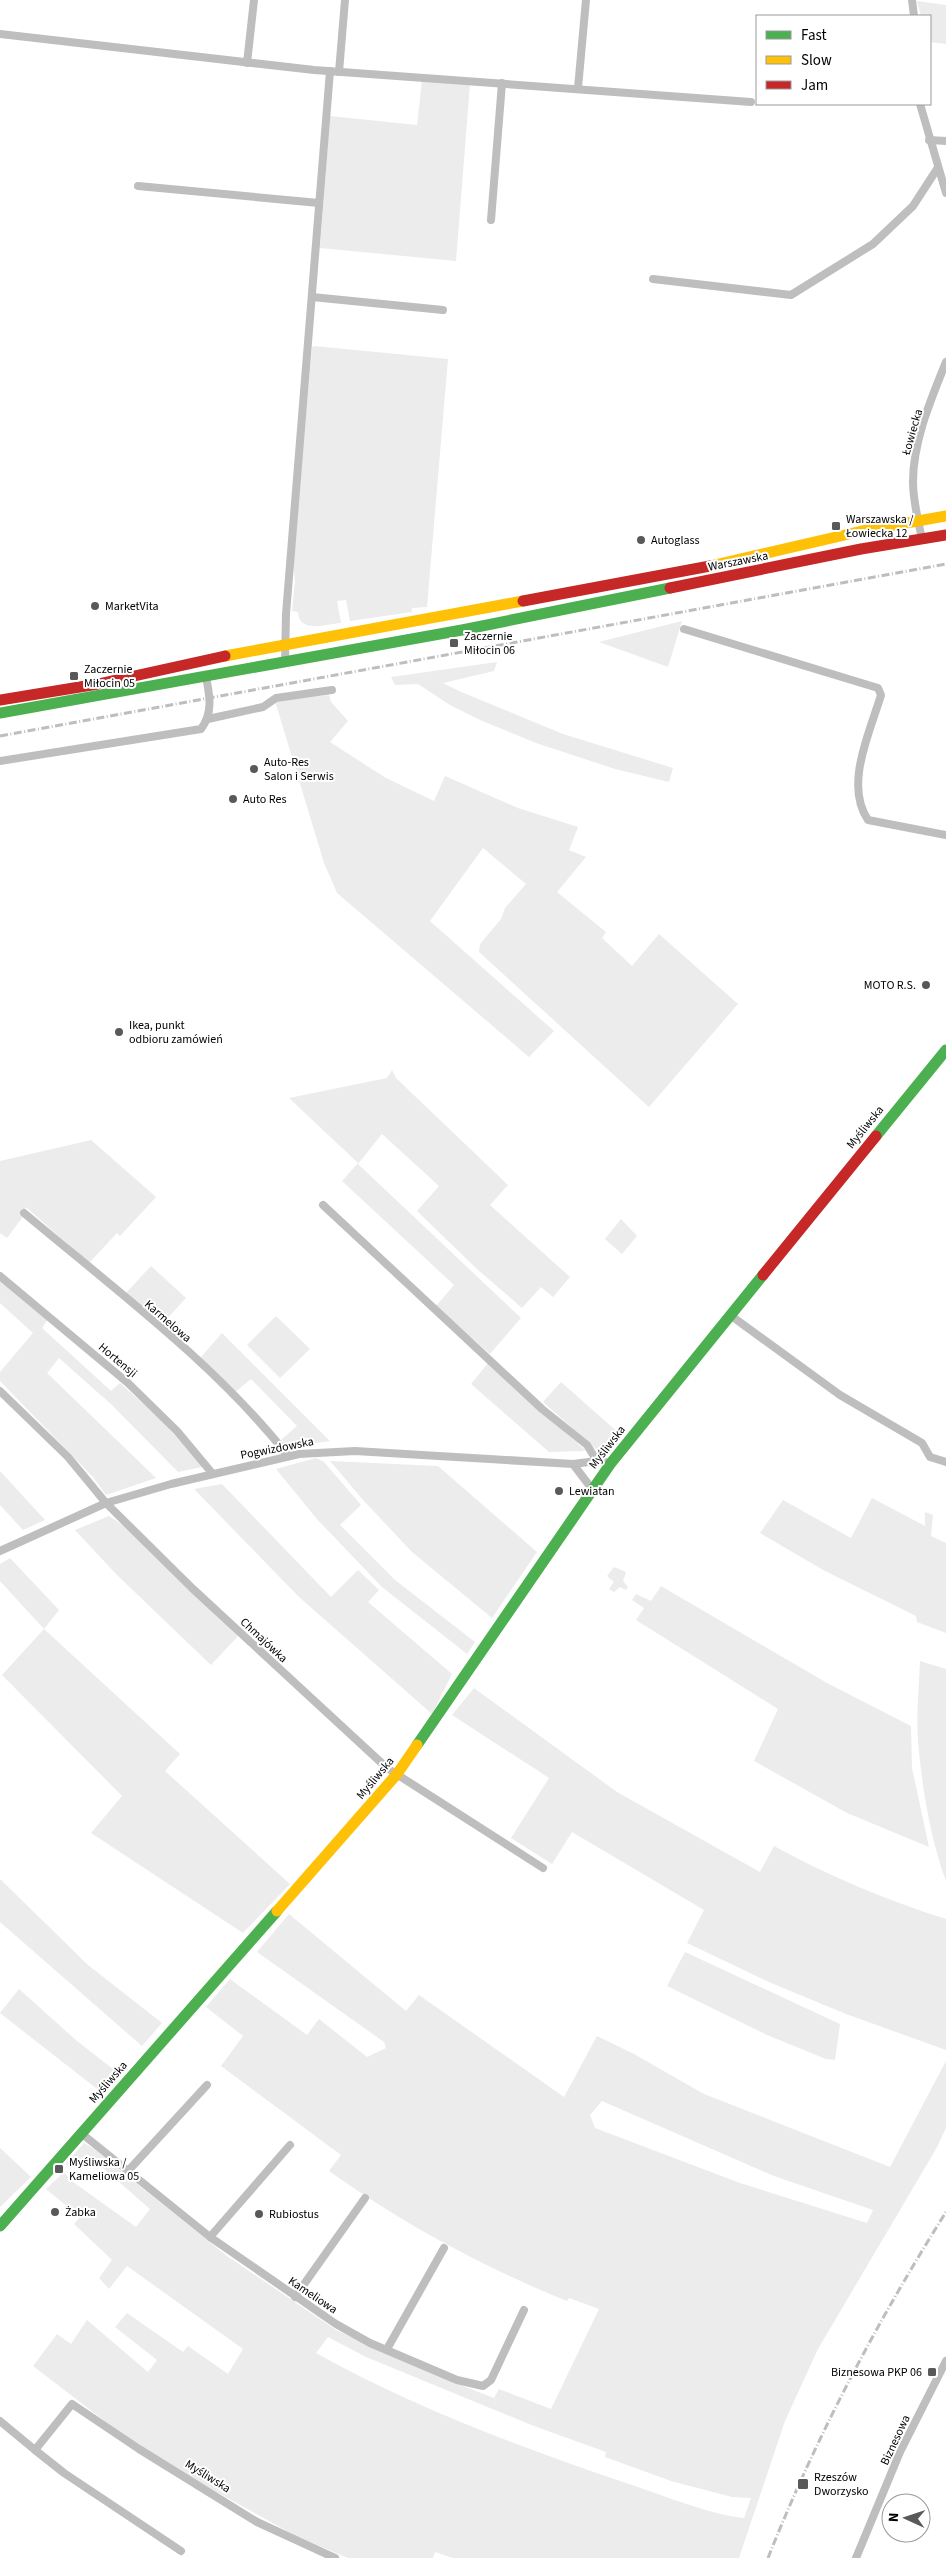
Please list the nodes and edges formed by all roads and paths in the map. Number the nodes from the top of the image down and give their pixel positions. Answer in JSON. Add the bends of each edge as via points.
{"nodes":[{"id":1,"x":254,"y":0,"type":"edge"},
{"id":2,"x":344,"y":0,"type":"edge"},
{"id":3,"x":586,"y":0,"type":"edge"},
{"id":4,"x":912,"y":0,"type":"edge"},
{"id":5,"x":914,"y":15,"type":"edge"},
{"id":6,"x":0,"y":34,"type":"edge"},
{"id":7,"x":247,"y":63,"type":"junction"},
{"id":8,"x":330,"y":71,"type":"junction"},
{"id":9,"x":339,"y":72,"type":"junction"},
{"id":10,"x":502,"y":83,"type":"junction"},
{"id":11,"x":578,"y":88,"type":"junction"},
{"id":12,"x":750,"y":102,"type":"dead end"},
{"id":13,"x":920,"y":105,"type":"edge"},
{"id":14,"x":929,"y":140,"type":"junction"},
{"id":15,"x":946,"y":141,"type":"edge"},
{"id":16,"x":937,"y":169,"type":"junction"},
{"id":17,"x":138,"y":186,"type":"dead end"},
{"id":18,"x":946,"y":193,"type":"edge"},
{"id":19,"x":319,"y":203,"type":"junction"},
{"id":20,"x":491,"y":220,"type":"dead end"},
{"id":21,"x":653,"y":279,"type":"dead end"},
{"id":22,"x":312,"y":297,"type":"junction"},
{"id":23,"x":443,"y":310,"type":"dead end"},
{"id":24,"x":946,"y":362,"type":"edge"},
{"id":25,"x":946,"y":516,"type":"edge"},
{"id":26,"x":918,"y":522,"type":"junction"},
{"id":27,"x":946,"y":535,"type":"edge"},
{"id":28,"x":922,"y":539,"type":"junction"},
{"id":29,"x":684,"y":629,"type":"dead end"},
{"id":30,"x":285,"y":645,"type":"junction"},
{"id":31,"x":285,"y":662,"type":"junction"},
{"id":32,"x":206,"y":677,"type":"junction"},
{"id":33,"x":332,"y":690,"type":"dead end"},
{"id":34,"x":0,"y":700,"type":"edge"},
{"id":35,"x":0,"y":713,"type":"edge"},
{"id":36,"x":208,"y":719,"type":"junction"},
{"id":37,"x":0,"y":761,"type":"edge"},
{"id":38,"x":946,"y":835,"type":"edge"},
{"id":39,"x":946,"y":1050,"type":"edge"},
{"id":40,"x":324,"y":1205,"type":"dead end"},
{"id":41,"x":24,"y":1213,"type":"dead end"},
{"id":42,"x":0,"y":1276,"type":"edge"},
{"id":43,"x":730,"y":1315,"type":"junction"},
{"id":44,"x":0,"y":1391,"type":"edge"},
{"id":45,"x":288,"y":1456,"type":"junction"},
{"id":46,"x":597,"y":1461,"type":"junction"},
{"id":47,"x":946,"y":1462,"type":"edge"},
{"id":48,"x":611,"y":1463,"type":"junction"},
{"id":49,"x":573,"y":1464,"type":"junction"},
{"id":50,"x":212,"y":1473,"type":"junction"},
{"id":51,"x":592,"y":1489,"type":"junction"},
{"id":52,"x":106,"y":1503,"type":"junction"},
{"id":53,"x":0,"y":1551,"type":"edge"},
{"id":54,"x":397,"y":1774,"type":"junction"},
{"id":55,"x":543,"y":1868,"type":"dead end"},
{"id":56,"x":207,"y":2084,"type":"dead end"},
{"id":57,"x":82,"y":2133,"type":"junction"},
{"id":58,"x":290,"y":2145,"type":"dead end"},
{"id":59,"x":128,"y":2171,"type":"junction"},
{"id":60,"x":364,"y":2198,"type":"dead end"},
{"id":61,"x":0,"y":2226,"type":"edge"},
{"id":62,"x":210,"y":2237,"type":"junction"},
{"id":63,"x":444,"y":2248,"type":"dead end"},
{"id":64,"x":295,"y":2297,"type":"junction"},
{"id":65,"x":524,"y":2310,"type":"dead end"},
{"id":66,"x":387,"y":2349,"type":"junction"},
{"id":67,"x":946,"y":2361,"type":"edge"},
{"id":68,"x":0,"y":2421,"type":"edge"},
{"id":69,"x":35,"y":2450,"type":"junction"},
{"id":70,"x":181,"y":2551,"type":"dead end"},
{"id":71,"x":335,"y":2558,"type":"edge"},
{"id":72,"x":856,"y":2558,"type":"edge"}],
"edges":[{"from":1,"to":7,"type":"street"},
{"from":2,"to":9,"type":"street"},
{"from":3,"to":11,"type":"street"},
{"from":4,"to":5,"type":"street"},
{"from":6,"to":7,"type":"street"},
{"from":7,"to":8,"type":"street"},
{"from":8,"to":9,"type":"street"},
{"from":8,"to":19,"type":"street"},
{"from":9,"to":10,"type":"street"},
{"from":10,"to":11,"type":"street"},
{"from":10,"to":20,"type":"street"},
{"from":11,"to":12,"type":"street"},
{"from":13,"to":14,"type":"street"},
{"from":14,"to":15,"type":"street"},
{"from":14,"to":16,"type":"street"},
{"from":16,"to":18,"type":"street"},
{"from":16,"to":21,"type":"street","via":[[914,206],[872,244],[791,295]]},
{"from":17,"to":19,"type":"street"},
{"from":19,"to":22,"type":"street"},
{"from":22,"to":23,"type":"street"},
{"from":22,"to":30,"type":"street"},
{"from":24,"to":26,"type":"street","name":"Łowiecka","via":[[917,447],[913,481]]},
{"from":25,"to":26,"type":"main road","name":"Warszawska"},
{"from":26,"to":28,"type":"street","name":"Łowiecka"},
{"from":26,"to":30,"type":"main road","name":"Warszawska","via":[[835,537],[708,567]]},
{"from":27,"to":28,"type":"main road","name":"Warszawska"},
{"from":28,"to":31,"type":"main road","name":"Warszawska"},
{"from":29,"to":38,"type":"street","via":[[878,688],[881,695],[856,781],[858,800],[868,820]]},
{"from":30,"to":31,"type":"street"},
{"from":30,"to":34,"type":"main road","name":"Warszawska","via":[[98,684]]},
{"from":31,"to":32,"type":"main road","name":"Warszawska"},
{"from":32,"to":35,"type":"main road","name":"Warszawska"},
{"from":32,"to":36,"type":"street","via":[[210,705]]},
{"from":33,"to":36,"type":"street","via":[[276,698],[263,708]]},
{"from":36,"to":37,"type":"street","via":[[201,729]]},
{"from":39,"to":43,"type":"main road","name":"Myśliwska"},
{"from":40,"to":46,"type":"street","via":[[542,1409],[587,1446]]},
{"from":41,"to":45,"type":"street","name":"Karmelowa","via":[[191,1355]]},
{"from":42,"to":50,"type":"street","name":"Hortensji","via":[[128,1383],[177,1431]]},
{"from":43,"to":47,"type":"street","via":[[840,1396],[922,1444],[930,1457]]},
{"from":43,"to":48,"type":"main road","name":"Myśliwska"},
{"from":44,"to":52,"type":"street","name":"Chmajówka","via":[[68,1457]]},
{"from":45,"to":49,"type":"street","name":"Pogwizdowska","via":[[355,1451]]},
{"from":45,"to":50,"type":"street","name":"Pogwizdowska"},
{"from":46,"to":48,"type":"street","name":"Pogwizdowska"},
{"from":46,"to":49,"type":"street","name":"Pogwizdowska"},
{"from":48,"to":51,"type":"main road","name":"Myśliwska"},
{"from":49,"to":51,"type":"street"},
{"from":50,"to":52,"type":"street","name":"Pogwizdowska"},
{"from":51,"to":54,"type":"main road","name":"Myśliwska"},
{"from":52,"to":53,"type":"street","name":"Pogwizdowska"},
{"from":52,"to":54,"type":"street","name":"Chmajówka","via":[[270,1662],[386,1768]]},
{"from":54,"to":55,"type":"street","name":"Chmajówka"},
{"from":54,"to":57,"type":"main road","name":"Myśliwska"},
{"from":56,"to":59,"type":"street"},
{"from":57,"to":59,"type":"street","name":"Kameliowa"},
{"from":57,"to":61,"type":"main road","name":"Myśliwska"},
{"from":58,"to":62,"type":"street"},
{"from":59,"to":62,"type":"street","name":"Kameliowa"},
{"from":60,"to":64,"type":"street"},
{"from":62,"to":64,"type":"street","name":"Kameliowa"},
{"from":63,"to":66,"type":"street"},
{"from":64,"to":66,"type":"street","name":"Kameliowa","via":[[349,2332]]},
{"from":65,"to":66,"type":"street","name":"Kameliowa","via":[[495,2374],[483,2386],[457,2380]]},
{"from":67,"to":72,"type":"street","name":"Biznesowa","via":[[900,2452]]},
{"from":68,"to":69,"type":"street"},
{"from":69,"to":70,"type":"street"},
{"from":69,"to":71,"type":"street","name":"Myśliwska","via":[[72,2404],[257,2522]]}]}
